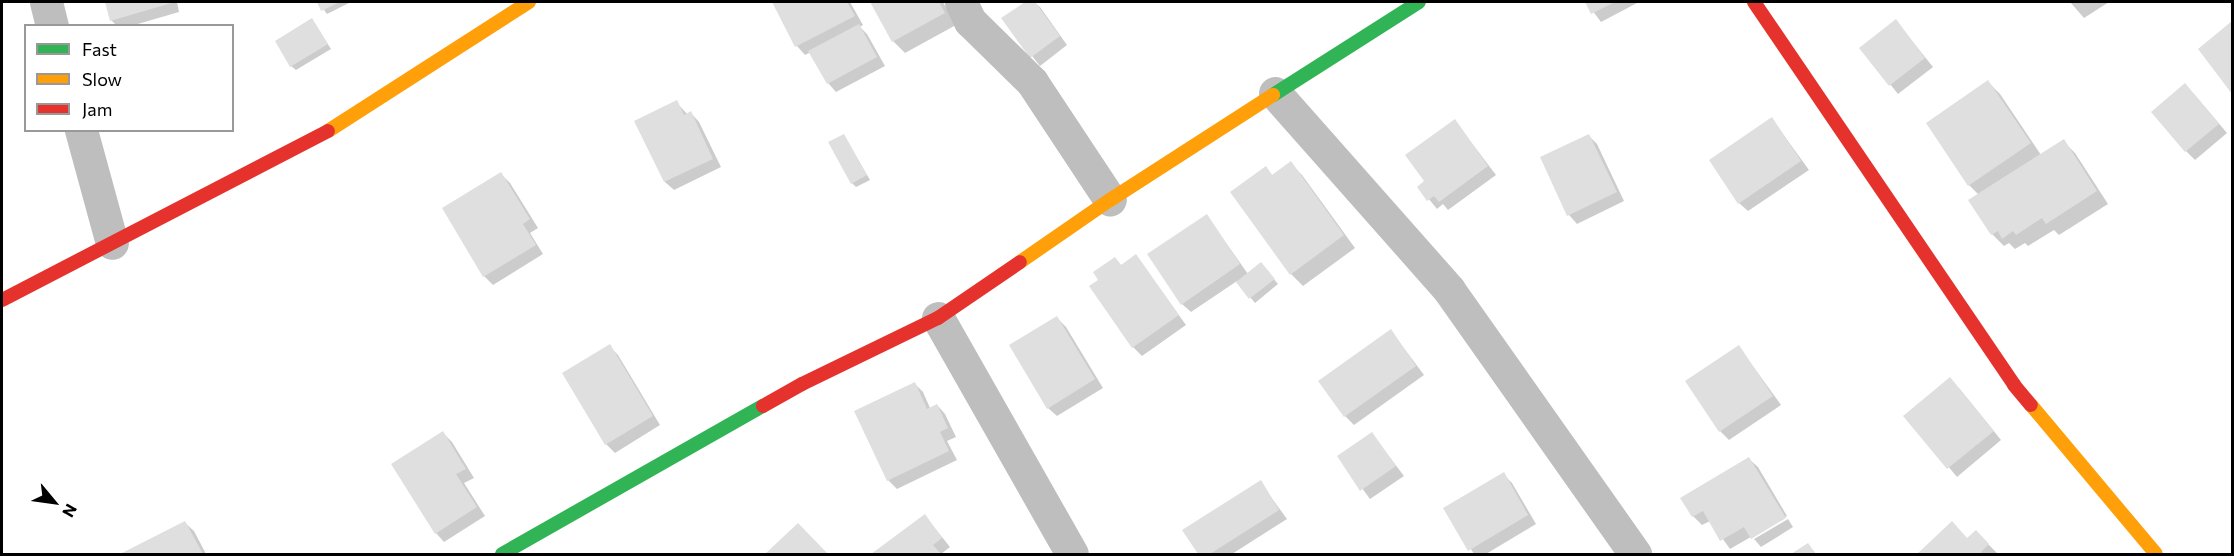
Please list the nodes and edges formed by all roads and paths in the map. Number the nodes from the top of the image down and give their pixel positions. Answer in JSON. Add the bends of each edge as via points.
{"nodes":[{"id":1,"x":46,"y":2,"type":"edge"},
{"id":2,"x":530,"y":2,"type":"edge"},
{"id":3,"x":961,"y":2,"type":"edge"},
{"id":4,"x":1419,"y":2,"type":"edge"},
{"id":5,"x":1754,"y":2,"type":"edge"},
{"id":6,"x":52,"y":24,"type":"edge"},
{"id":7,"x":1275,"y":93,"type":"junction"},
{"id":8,"x":82,"y":132,"type":"edge"},
{"id":9,"x":1110,"y":200,"type":"junction"},
{"id":10,"x":112,"y":243,"type":"junction"},
{"id":11,"x":2,"y":300,"type":"edge"},
{"id":12,"x":938,"y":318,"type":"junction"},
{"id":13,"x":502,"y":555,"type":"edge"},
{"id":14,"x":1072,"y":555,"type":"edge"},
{"id":15,"x":1635,"y":555,"type":"edge"},
{"id":16,"x":2156,"y":555,"type":"edge"}],
"edges":[{"from":1,"to":6,"type":"street"},
{"from":2,"to":10,"type":"street","via":[[328,131]]},
{"from":3,"to":9,"type":"street","via":[[970,21],[1032,82]]},
{"from":4,"to":7,"type":"street"},
{"from":5,"to":16,"type":"street","via":[[2014,385]]},
{"from":7,"to":9,"type":"street"},
{"from":7,"to":15,"type":"street","via":[[1449,290]]},
{"from":8,"to":10,"type":"street"},
{"from":9,"to":12,"type":"street"},
{"from":10,"to":11,"type":"street"},
{"from":12,"to":13,"type":"street","via":[[802,384]]},
{"from":12,"to":14,"type":"street"}]}
